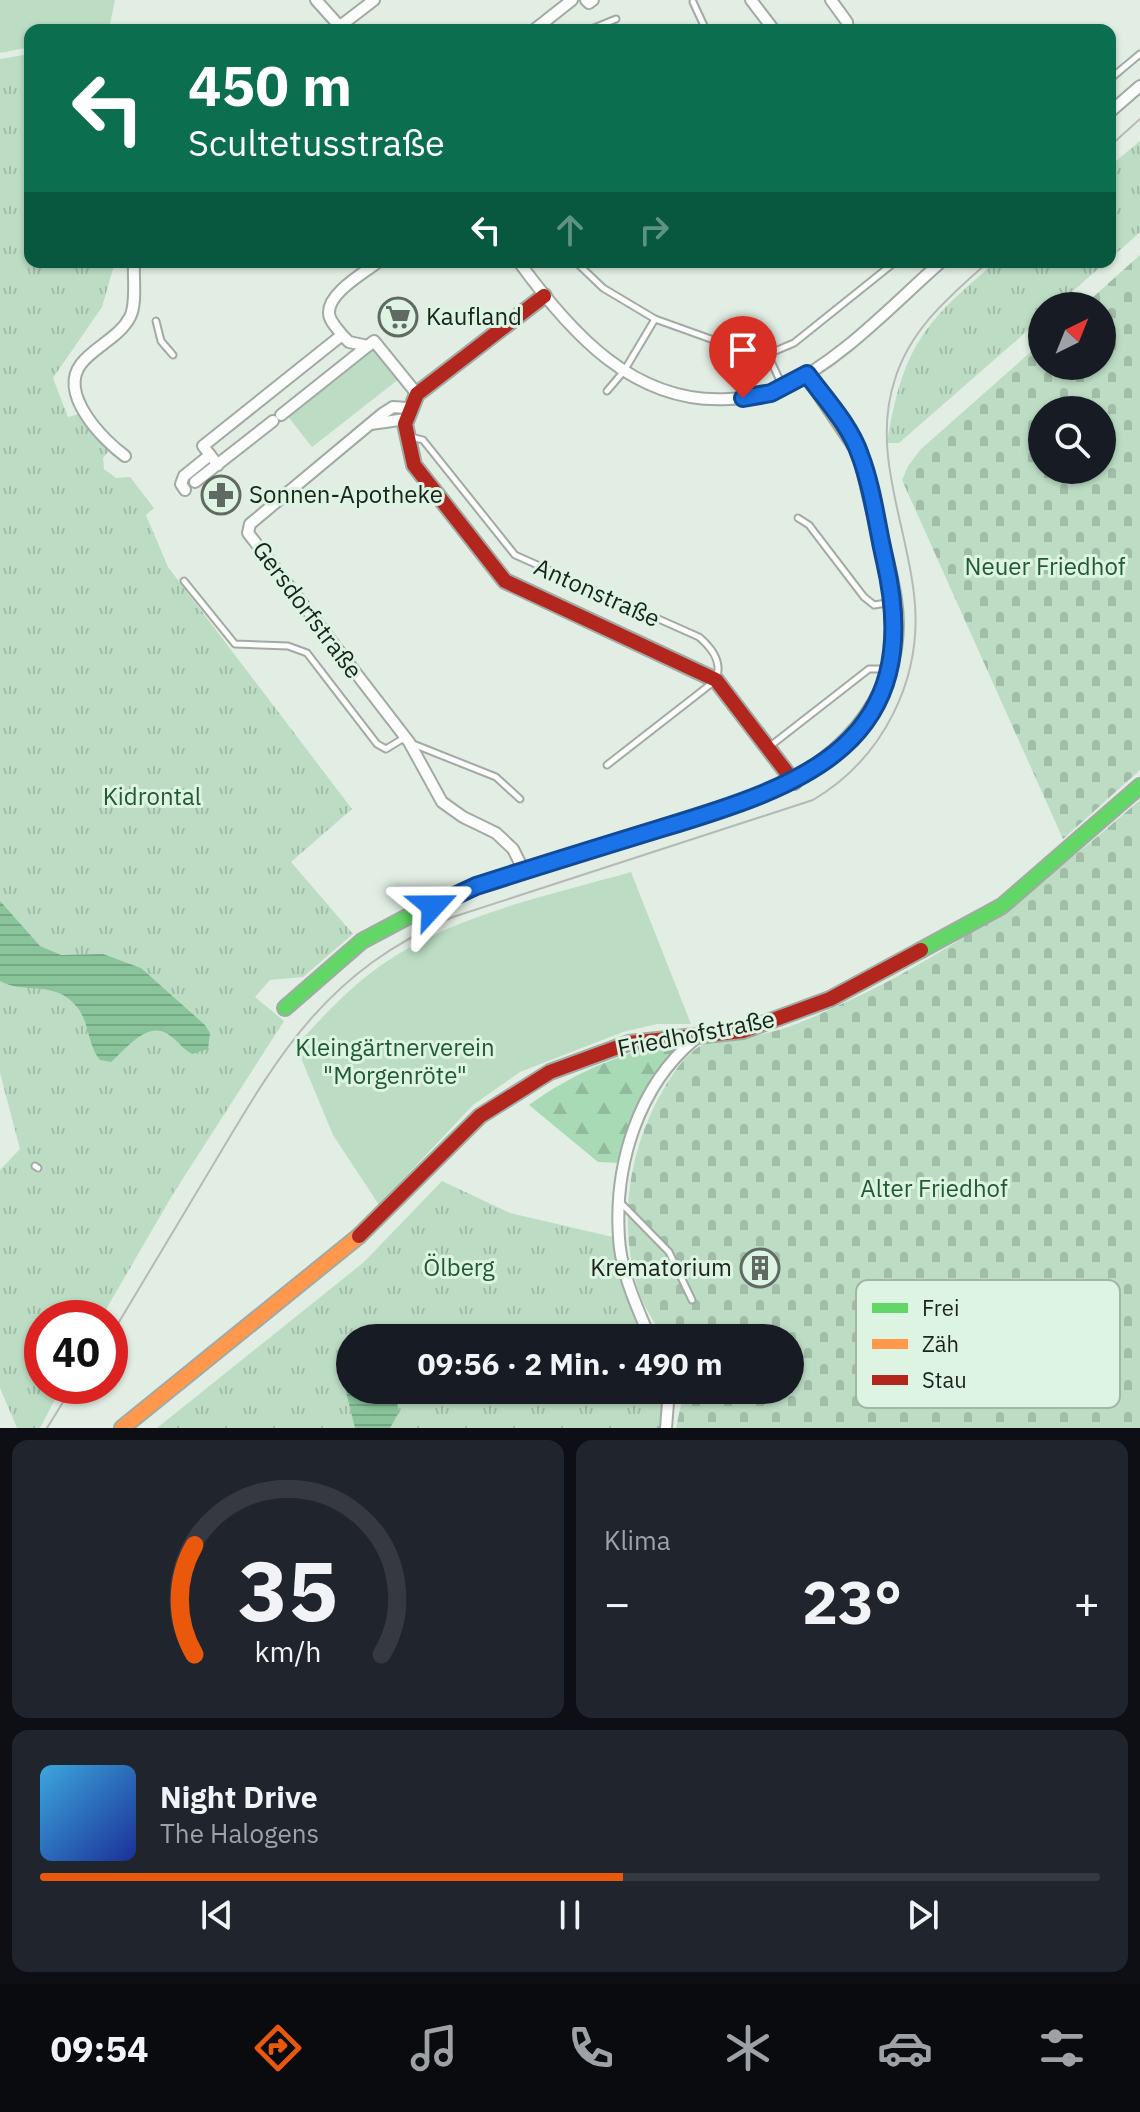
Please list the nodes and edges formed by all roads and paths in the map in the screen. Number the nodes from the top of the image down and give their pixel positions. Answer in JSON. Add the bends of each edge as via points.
{"nodes":[{"id":1,"x":316,"y":0,"type":"edge"},
{"id":2,"x":374,"y":0,"type":"edge"},
{"id":3,"x":572,"y":0,"type":"edge"},
{"id":4,"x":586,"y":0,"type":"edge"},
{"id":5,"x":593,"y":0,"type":"edge"},
{"id":6,"x":751,"y":0,"type":"edge"},
{"id":7,"x":831,"y":0,"type":"edge"},
{"id":8,"x":693,"y":2,"type":"edge"},
{"id":9,"x":616,"y":19,"type":"dead end"},
{"id":10,"x":335,"y":24,"type":"edge"},
{"id":11,"x":345,"y":24,"type":"edge"},
{"id":12,"x":542,"y":24,"type":"edge"},
{"id":13,"x":604,"y":24,"type":"edge"},
{"id":14,"x":703,"y":24,"type":"edge"},
{"id":15,"x":769,"y":24,"type":"edge"},
{"id":16,"x":847,"y":24,"type":"edge"},
{"id":17,"x":1140,"y":54,"type":"edge"},
{"id":18,"x":1116,"y":74,"type":"edge"},
{"id":19,"x":1140,"y":86,"type":"edge"},
{"id":20,"x":1116,"y":107,"type":"edge"},
{"id":21,"x":134,"y":268,"type":"edge"},
{"id":22,"x":370,"y":268,"type":"edge"},
{"id":23,"x":523,"y":268,"type":"edge"},
{"id":24,"x":582,"y":268,"type":"edge"},
{"id":25,"x":888,"y":268,"type":"edge"},
{"id":26,"x":934,"y":268,"type":"edge"},
{"id":27,"x":544,"y":296,"type":"junction"},
{"id":28,"x":655,"y":319,"type":"junction"},
{"id":29,"x":156,"y":321,"type":"dead end"},
{"id":30,"x":342,"y":335,"type":"junction"},
{"id":31,"x":368,"y":346,"type":"junction"},
{"id":32,"x":173,"y":355,"type":"dead end"},
{"id":33,"x":768,"y":355,"type":"junction"},
{"id":34,"x":624,"y":371,"type":"junction"},
{"id":35,"x":807,"y":374,"type":"junction"},
{"id":36,"x":783,"y":388,"type":"junction"},
{"id":37,"x":607,"y":391,"type":"dead end"},
{"id":38,"x":417,"y":394,"type":"junction"},
{"id":39,"x":406,"y":413,"type":"junction"},
{"id":40,"x":404,"y":435,"type":"junction"},
{"id":41,"x":210,"y":455,"type":"junction"},
{"id":42,"x":125,"y":456,"type":"dead end"},
{"id":43,"x":218,"y":465,"type":"junction"},
{"id":44,"x":195,"y":482,"type":"dead end"},
{"id":45,"x":185,"y":490,"type":"dead end"},
{"id":46,"x":798,"y":518,"type":"dead end"},
{"id":47,"x":184,"y":581,"type":"dead end"},
{"id":48,"x":894,"y":601,"type":"junction"},
{"id":49,"x":888,"y":669,"type":"junction"},
{"id":50,"x":716,"y":680,"type":"junction"},
{"id":51,"x":407,"y":740,"type":"junction"},
{"id":52,"x":769,"y":747,"type":"junction"},
{"id":53,"x":607,"y":765,"type":"dead end"},
{"id":54,"x":794,"y":782,"type":"junction"},
{"id":55,"x":1140,"y":786,"type":"edge"},
{"id":56,"x":520,"y":799,"type":"dead end"},
{"id":57,"x":524,"y":871,"type":"junction"},
{"id":58,"x":285,"y":1008,"type":"dead end"},
{"id":59,"x":695,"y":1039,"type":"junction"},
{"id":60,"x":622,"y":1204,"type":"junction"},
{"id":61,"x":692,"y":1300,"type":"dead end"},
{"id":62,"x":644,"y":1324,"type":"edge"},
{"id":63,"x":668,"y":1404,"type":"edge"},
{"id":64,"x":141,"y":1422,"type":"edge"},
{"id":65,"x":122,"y":1428,"type":"edge"},
{"id":66,"x":666,"y":1428,"type":"edge"}],
"edges":[{"from":1,"to":10,"type":"street"},
{"from":2,"to":11,"type":"street"},
{"from":3,"to":12,"type":"street"},
{"from":4,"to":5,"type":"street"},
{"from":6,"to":15,"type":"street"},
{"from":7,"to":16,"type":"street"},
{"from":8,"to":14,"type":"lane"},
{"from":9,"to":13,"type":"lane"},
{"from":17,"to":18,"type":"lane"},
{"from":19,"to":20,"type":"street"},
{"from":21,"to":42,"type":"street","via":[[132,315],[79,365],[75,388],[93,423]]},
{"from":22,"to":30,"type":"street","via":[[329,308]]},
{"from":23,"to":27,"type":"street"},
{"from":24,"to":28,"type":"lane","via":[[603,288]]},
{"from":25,"to":33,"type":"lane","via":[[794,343]]},
{"from":26,"to":35,"type":"street"},
{"from":27,"to":34,"type":"street","via":[[582,338]]},
{"from":27,"to":38,"type":"street","name":"Antonstraße"},
{"from":28,"to":33,"type":"lane","via":[[745,353]]},
{"from":28,"to":34,"type":"lane"},
{"from":29,"to":32,"type":"lane","via":[[161,341]]},
{"from":30,"to":31,"type":"street"},
{"from":30,"to":41,"type":"street","via":[[203,446]]},
{"from":31,"to":38,"type":"street","via":[[374,341]]},
{"from":31,"to":43,"type":"street"},
{"from":33,"to":36,"type":"lane"},
{"from":34,"to":36,"type":"street","via":[[660,389],[696,398],[743,398]]},
{"from":34,"to":37,"type":"lane"},
{"from":35,"to":36,"type":"street"},
{"from":35,"to":48,"type":"street","via":[[860,453]]},
{"from":38,"to":39,"type":"street","name":"Antonstraße"},
{"from":39,"to":40,"type":"street","name":"Antonstraße"},
{"from":39,"to":51,"type":"street","name":"Gersdorfstraße","via":[[393,407],[250,524],[248,533]]},
{"from":40,"to":50,"type":"street","name":"Antonstraße","via":[[419,475],[505,581]]},
{"from":40,"to":50,"type":"lane","name":"Antonstraße","via":[[423,440],[515,555],[699,637],[720,664]]},
{"from":41,"to":43,"type":"street"},
{"from":41,"to":45,"type":"street","via":[[182,478]]},
{"from":43,"to":44,"type":"street"},
{"from":46,"to":48,"type":"lane","via":[[864,597],[874,605]]},
{"from":47,"to":51,"type":"lane","via":[[235,644],[288,646],[307,653],[381,747]]},
{"from":48,"to":49,"type":"street"},
{"from":49,"to":52,"type":"lane","via":[[869,669]]},
{"from":49,"to":54,"type":"street","via":[[876,702],[855,734],[836,756]]},
{"from":50,"to":52,"type":"street","name":"Antonstraße"},
{"from":50,"to":53,"type":"lane"},
{"from":51,"to":56,"type":"lane","via":[[496,777]]},
{"from":51,"to":57,"type":"street","name":"Gersdorfstraße","via":[[442,802],[496,833],[513,849]]},
{"from":52,"to":54,"type":"street","name":"Antonstraße"},
{"from":54,"to":57,"type":"street","via":[[731,808]]},
{"from":55,"to":59,"type":"street","name":"Friedhofstraße","via":[[1036,880],[969,925],[779,1021]]},
{"from":57,"to":58,"type":"street","via":[[476,886],[362,941]]},
{"from":59,"to":60,"type":"street","via":[[673,1057],[637,1120],[624,1164]]},
{"from":59,"to":64,"type":"street","name":"Friedhofstraße","via":[[629,1043],[515,1091],[480,1116],[358,1237]]},
{"from":60,"to":61,"type":"lane","via":[[669,1252]]},
{"from":60,"to":62,"type":"street","via":[[619,1238]]},
{"from":63,"to":66,"type":"street"},
{"from":64,"to":65,"type":"street","name":"Friedhofstraße"}]}
